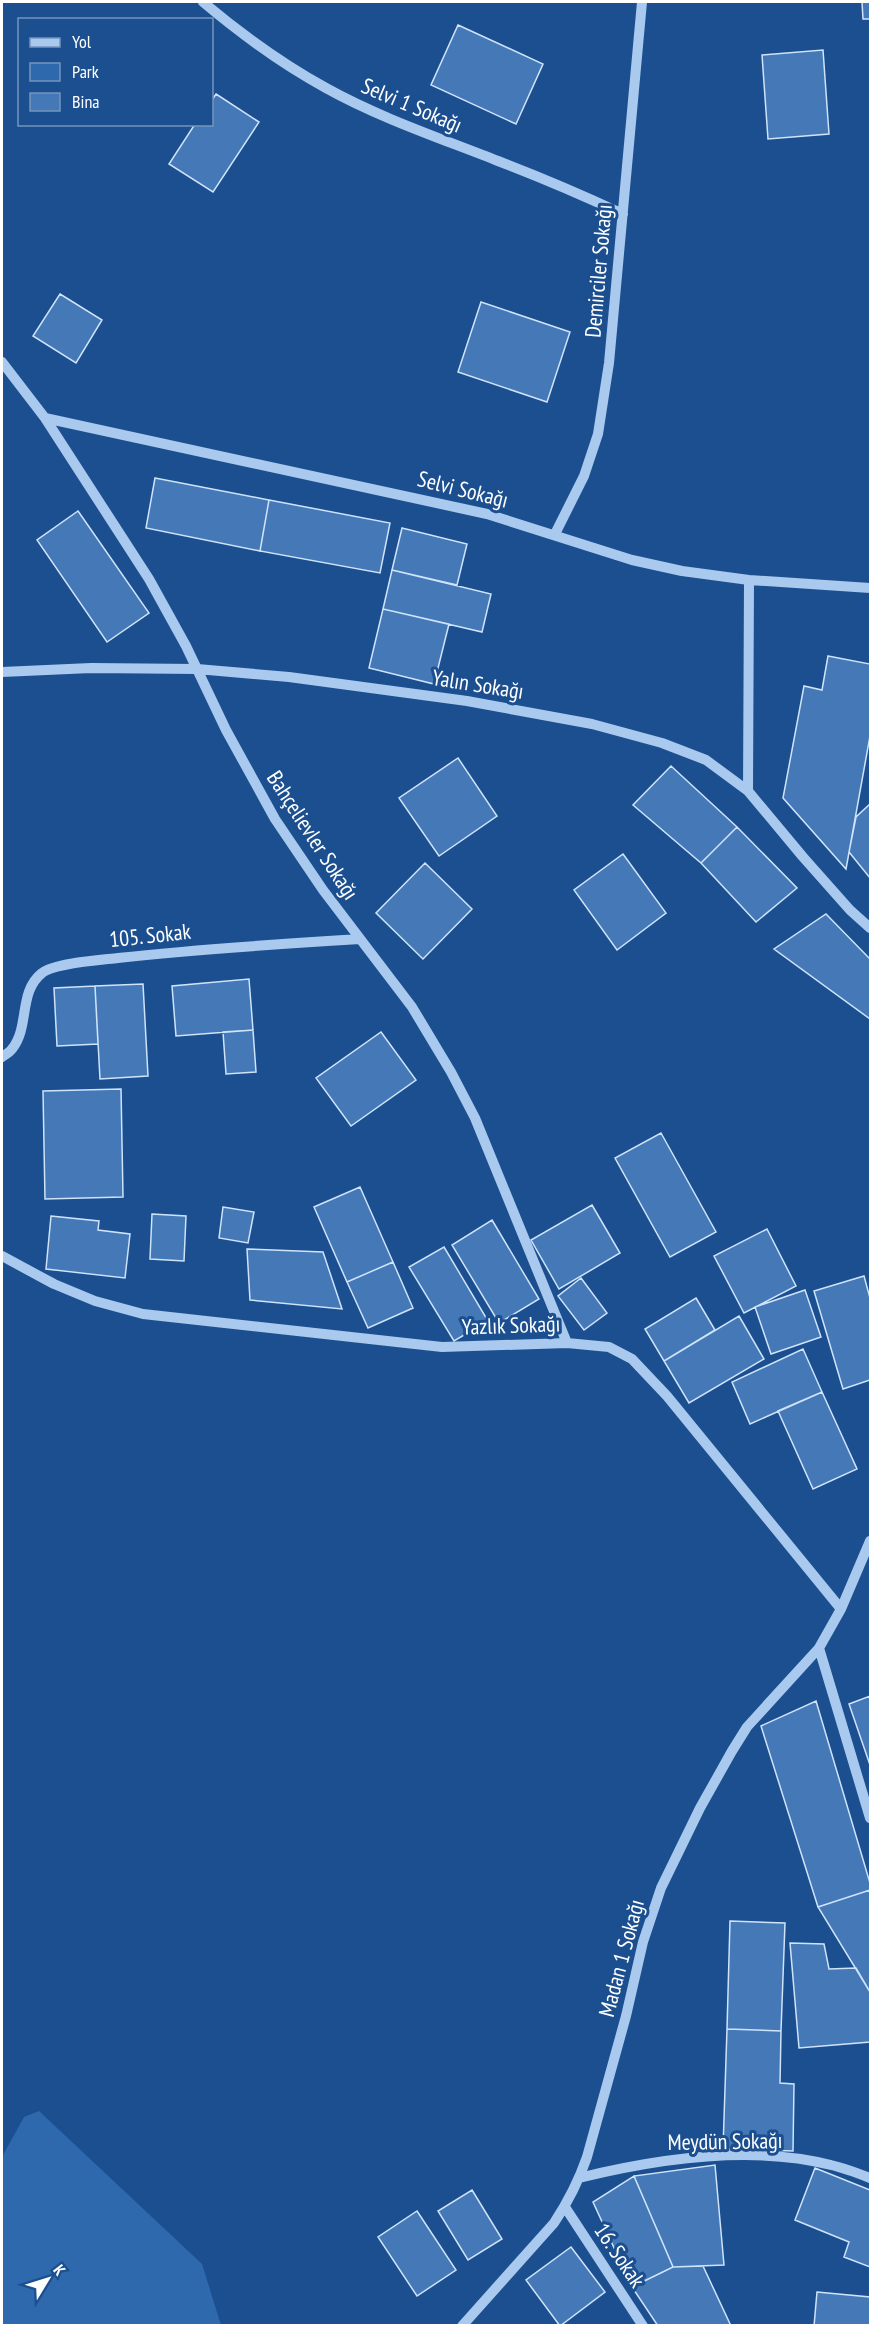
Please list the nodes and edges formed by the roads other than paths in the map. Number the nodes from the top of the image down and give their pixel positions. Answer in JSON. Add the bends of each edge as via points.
{"nodes":[{"id":1,"x":203,"y":2,"type":"edge"},
{"id":2,"x":642,"y":2,"type":"edge"},
{"id":3,"x":623,"y":214,"type":"junction"},
{"id":4,"x":2,"y":362,"type":"edge"},
{"id":5,"x":45,"y":418,"type":"junction"},
{"id":6,"x":555,"y":534,"type":"junction"},
{"id":7,"x":749,"y":580,"type":"junction"},
{"id":8,"x":870,"y":588,"type":"edge"},
{"id":9,"x":197,"y":669,"type":"junction"},
{"id":10,"x":2,"y":672,"type":"edge"},
{"id":11,"x":748,"y":791,"type":"junction"},
{"id":12,"x":870,"y":928,"type":"edge"},
{"id":13,"x":360,"y":939,"type":"junction"},
{"id":14,"x":2,"y":1057,"type":"edge"},
{"id":15,"x":2,"y":1256,"type":"edge"},
{"id":16,"x":567,"y":1343,"type":"junction"},
{"id":17,"x":870,"y":1541,"type":"edge"},
{"id":18,"x":841,"y":1609,"type":"junction"},
{"id":19,"x":819,"y":1648,"type":"junction"},
{"id":20,"x":870,"y":1818,"type":"edge"},
{"id":21,"x":579,"y":2178,"type":"junction"},
{"id":22,"x":870,"y":2178,"type":"edge"},
{"id":23,"x":565,"y":2207,"type":"junction"},
{"id":24,"x":462,"y":2325,"type":"edge"},
{"id":25,"x":643,"y":2325,"type":"edge"}],
"edges":[{"from":1,"to":3,"type":"street","name":"Selvi 1 Sokağı","via":[[277,58],[326,88]]},
{"from":2,"to":3,"type":"street","name":"Demirciler Sokağı"},
{"from":3,"to":6,"type":"street","name":"Demirciler Sokağı","via":[[598,434],[584,476]]},
{"from":4,"to":5,"type":"street","name":"Bahçelievler Sokağı"},
{"from":5,"to":6,"type":"street","name":"Selvi Sokağı","via":[[410,496]]},
{"from":5,"to":9,"type":"street","name":"Bahçelievler Sokağı","via":[[149,579]]},
{"from":6,"to":7,"type":"street","name":"Selvi Sokağı","via":[[632,560]]},
{"from":7,"to":8,"type":"street","name":"Selvi Sokağı"},
{"from":7,"to":11,"type":"street"},
{"from":9,"to":10,"type":"street","name":"Yalın Sokağı"},
{"from":9,"to":11,"type":"street","name":"Yalın Sokağı","via":[[289,676],[466,701],[592,724],[706,760]]},
{"from":9,"to":13,"type":"street","name":"Bahçelievler Sokağı","via":[[274,819]]},
{"from":11,"to":12,"type":"street","name":"Yalın Sokağı"},
{"from":13,"to":14,"type":"street","name":"105. Sokak","via":[[165,953],[76,963],[43,972],[29,990],[13,1048]]},
{"from":13,"to":16,"type":"street","name":"Bahçelievler Sokağı","via":[[412,1007],[475,1118]]},
{"from":15,"to":16,"type":"street","name":"Yazlık Sokağı","via":[[95,1301],[143,1314],[442,1347]]},
{"from":16,"to":18,"type":"street","name":"Yazlık Sokağı","via":[[609,1347],[632,1359],[667,1396]]},
{"from":17,"to":18,"type":"street"},
{"from":18,"to":19,"type":"street","name":"Madan 1 Sokağı"},
{"from":19,"to":20,"type":"street"},
{"from":19,"to":21,"type":"street","name":"Madan 1 Sokağı","via":[[747,1727],[700,1808],[661,1888]]},
{"from":21,"to":22,"type":"street","name":"Meydün Sokağı","via":[[672,2160],[757,2156],[831,2165]]},
{"from":21,"to":23,"type":"street","name":"Madan 1 Sokağı"},
{"from":23,"to":24,"type":"street","name":"Madan 1 Sokağı"},
{"from":23,"to":25,"type":"street","name":"16. Sokak"}]}
